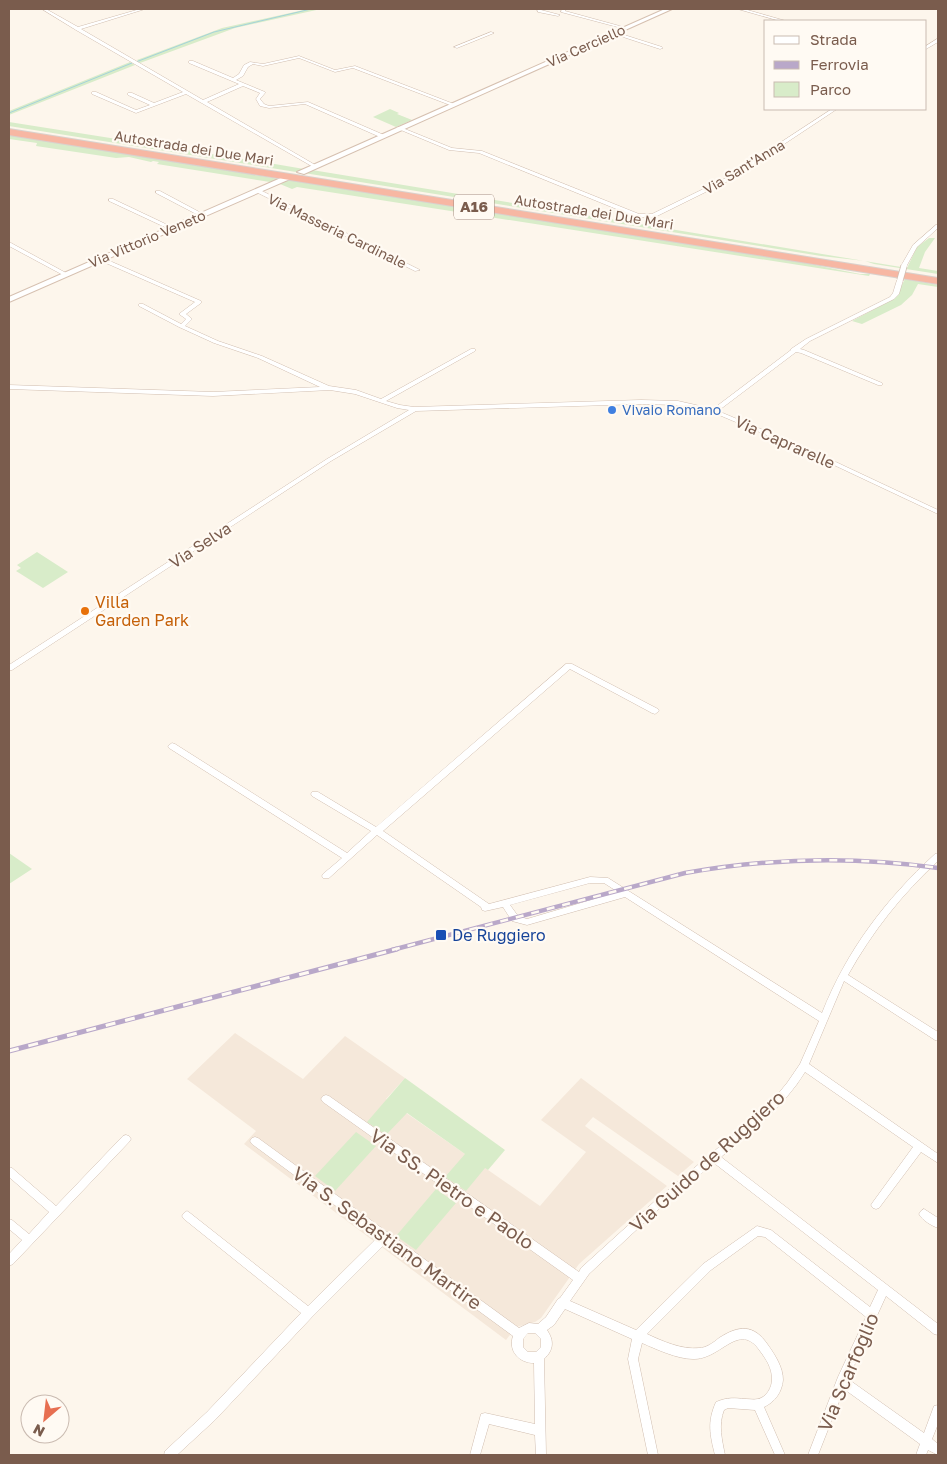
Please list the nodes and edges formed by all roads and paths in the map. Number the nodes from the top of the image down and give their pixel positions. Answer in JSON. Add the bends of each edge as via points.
{"nodes":[{"id":1,"x":44,"y":9,"type":"edge"},
{"id":2,"x":143,"y":9,"type":"edge"},
{"id":3,"x":539,"y":9,"type":"edge"},
{"id":4,"x":669,"y":9,"type":"edge"},
{"id":5,"x":740,"y":9,"type":"edge"},
{"id":6,"x":564,"y":10,"type":"edge"},
{"id":7,"x":558,"y":15,"type":"junction"},
{"id":8,"x":575,"y":16,"type":"junction"},
{"id":9,"x":780,"y":20,"type":"edge"},
{"id":10,"x":625,"y":28,"type":"junction"},
{"id":11,"x":77,"y":29,"type":"junction"},
{"id":12,"x":492,"y":33,"type":"dead end"},
{"id":13,"x":615,"y":33,"type":"junction"},
{"id":14,"x":938,"y":40,"type":"edge"},
{"id":15,"x":456,"y":47,"type":"dead end"},
{"id":16,"x":927,"y":47,"type":"edge"},
{"id":17,"x":661,"y":48,"type":"dead end"},
{"id":18,"x":191,"y":62,"type":"dead end"},
{"id":19,"x":233,"y":80,"type":"junction"},
{"id":20,"x":243,"y":84,"type":"junction"},
{"id":21,"x":186,"y":92,"type":"junction"},
{"id":22,"x":94,"y":93,"type":"dead end"},
{"id":23,"x":130,"y":94,"type":"dead end"},
{"id":24,"x":203,"y":102,"type":"junction"},
{"id":25,"x":452,"y":104,"type":"junction"},
{"id":26,"x":154,"y":105,"type":"junction"},
{"id":27,"x":833,"y":110,"type":"edge"},
{"id":28,"x":398,"y":128,"type":"junction"},
{"id":29,"x":9,"y":130,"type":"edge"},
{"id":30,"x":382,"y":136,"type":"junction"},
{"id":31,"x":314,"y":167,"type":"junction"},
{"id":32,"x":301,"y":172,"type":"dead end"},
{"id":33,"x":286,"y":179,"type":"dead end"},
{"id":34,"x":258,"y":191,"type":"junction"},
{"id":35,"x":158,"y":192,"type":"dead end"},
{"id":36,"x":111,"y":200,"type":"dead end"},
{"id":37,"x":202,"y":215,"type":"junction"},
{"id":38,"x":938,"y":226,"type":"edge"},
{"id":39,"x":172,"y":228,"type":"junction"},
{"id":40,"x":9,"y":244,"type":"edge"},
{"id":41,"x":101,"y":259,"type":"junction"},
{"id":42,"x":417,"y":270,"type":"dead end"},
{"id":43,"x":65,"y":274,"type":"junction"},
{"id":44,"x":938,"y":277,"type":"edge"},
{"id":45,"x":938,"y":281,"type":"edge"},
{"id":46,"x":9,"y":300,"type":"edge"},
{"id":47,"x":141,"y":304,"type":"dead end"},
{"id":48,"x":181,"y":326,"type":"junction"},
{"id":49,"x":473,"y":350,"type":"dead end"},
{"id":50,"x":793,"y":350,"type":"junction"},
{"id":51,"x":880,"y":384,"type":"dead end"},
{"id":52,"x":9,"y":387,"type":"edge"},
{"id":53,"x":330,"y":388,"type":"junction"},
{"id":54,"x":381,"y":401,"type":"junction"},
{"id":55,"x":399,"y":407,"type":"junction"},
{"id":56,"x":414,"y":409,"type":"junction"},
{"id":57,"x":714,"y":411,"type":"junction"},
{"id":58,"x":391,"y":422,"type":"junction"},
{"id":59,"x":938,"y":512,"type":"edge"},
{"id":60,"x":9,"y":668,"type":"edge"},
{"id":61,"x":655,"y":710,"type":"dead end"},
{"id":62,"x":172,"y":746,"type":"dead end"},
{"id":63,"x":315,"y":794,"type":"dead end"},
{"id":64,"x":377,"y":831,"type":"junction"},
{"id":65,"x":938,"y":856,"type":"edge"},
{"id":66,"x":347,"y":857,"type":"junction"},
{"id":67,"x":326,"y":876,"type":"dead end"},
{"id":68,"x":627,"y":893,"type":"junction"},
{"id":69,"x":504,"y":902,"type":"junction"},
{"id":70,"x":843,"y":976,"type":"junction"},
{"id":71,"x":824,"y":1019,"type":"junction"},
{"id":72,"x":938,"y":1037,"type":"edge"},
{"id":73,"x":804,"y":1066,"type":"junction"},
{"id":74,"x":326,"y":1099,"type":"dead end"},
{"id":75,"x":126,"y":1139,"type":"dead end"},
{"id":76,"x":255,"y":1141,"type":"dead end"},
{"id":77,"x":920,"y":1146,"type":"junction"},
{"id":78,"x":713,"y":1157,"type":"junction"},
{"id":79,"x":938,"y":1159,"type":"edge"},
{"id":80,"x":9,"y":1171,"type":"edge"},
{"id":81,"x":876,"y":1205,"type":"dead end"},
{"id":82,"x":56,"y":1212,"type":"junction"},
{"id":83,"x":924,"y":1214,"type":"dead end"},
{"id":84,"x":187,"y":1216,"type":"dead end"},
{"id":85,"x":9,"y":1223,"type":"edge"},
{"id":86,"x":938,"y":1224,"type":"edge"},
{"id":87,"x":386,"y":1238,"type":"junction"},
{"id":88,"x":29,"y":1240,"type":"junction"},
{"id":89,"x":9,"y":1261,"type":"edge"},
{"id":90,"x":579,"y":1278,"type":"junction"},
{"id":91,"x":884,"y":1289,"type":"junction"},
{"id":92,"x":562,"y":1302,"type":"junction"},
{"id":93,"x":308,"y":1313,"type":"junction"},
{"id":94,"x":871,"y":1314,"type":"junction"},
{"id":95,"x":539,"y":1330,"type":"junction"},
{"id":96,"x":938,"y":1330,"type":"edge"},
{"id":97,"x":519,"y":1334,"type":"junction"},
{"id":98,"x":638,"y":1336,"type":"junction"},
{"id":99,"x":538,"y":1357,"type":"junction"},
{"id":100,"x":842,"y":1381,"type":"junction"},
{"id":101,"x":758,"y":1405,"type":"junction"},
{"id":102,"x":938,"y":1410,"type":"edge"},
{"id":103,"x":540,"y":1431,"type":"junction"},
{"id":104,"x":926,"y":1442,"type":"junction"},
{"id":105,"x":938,"y":1450,"type":"edge"},
{"id":106,"x":169,"y":1455,"type":"edge"},
{"id":107,"x":475,"y":1455,"type":"edge"},
{"id":108,"x":541,"y":1455,"type":"edge"},
{"id":109,"x":652,"y":1455,"type":"edge"},
{"id":110,"x":720,"y":1455,"type":"edge"},
{"id":111,"x":780,"y":1455,"type":"edge"},
{"id":112,"x":813,"y":1455,"type":"edge"},
{"id":113,"x":921,"y":1455,"type":"edge"}],
"edges":[{"from":1,"to":11,"type":"street"},
{"from":2,"to":11,"type":"street"},
{"from":3,"to":7,"type":"street","via":[[543,13]]},
{"from":4,"to":10,"type":"street","name":"Via Cerciello"},
{"from":5,"to":9,"type":"street"},
{"from":6,"to":7,"type":"street"},
{"from":6,"to":8,"type":"street"},
{"from":7,"to":8,"type":"street"},
{"from":8,"to":10,"type":"street"},
{"from":10,"to":13,"type":"street","name":"Via Cerciello"},
{"from":11,"to":21,"type":"street"},
{"from":12,"to":15,"type":"street"},
{"from":13,"to":17,"type":"street"},
{"from":13,"to":25,"type":"street","name":"Via Cerciello"},
{"from":14,"to":16,"type":"street"},
{"from":18,"to":19,"type":"street"},
{"from":19,"to":20,"type":"street"},
{"from":19,"to":25,"type":"street","via":[[252,63],[262,65],[299,57],[335,71],[354,67]]},
{"from":20,"to":24,"type":"street"},
{"from":20,"to":30,"type":"street","via":[[263,93],[258,99],[262,105],[306,103]]},
{"from":21,"to":24,"type":"street"},
{"from":21,"to":26,"type":"street"},
{"from":22,"to":26,"type":"street","via":[[136,112]]},
{"from":23,"to":26,"type":"street"},
{"from":24,"to":31,"type":"street"},
{"from":25,"to":28,"type":"street"},
{"from":27,"to":28,"type":"street","name":"Via Sant'Anna","via":[[737,174],[649,217],[638,216],[480,152],[451,149]]},
{"from":28,"to":30,"type":"street"},
{"from":29,"to":44,"type":"highway","name":"Autostrada dei Due Mari","number":"A16"},
{"from":29,"to":45,"type":"highway","name":"Autostrada dei Due Mari","number":"A16"},
{"from":30,"to":31,"type":"street"},
{"from":31,"to":32,"type":"street"},
{"from":33,"to":34,"type":"street","name":"Via Vittorio Veneto"},
{"from":34,"to":37,"type":"street","name":"Via Vittorio Veneto"},
{"from":34,"to":42,"type":"street","name":"Via Masseria Cardinale"},
{"from":35,"to":37,"type":"street"},
{"from":36,"to":39,"type":"street"},
{"from":37,"to":39,"type":"street","name":"Via Vittorio Veneto"},
{"from":38,"to":50,"type":"street","bridge":true,"via":[[909,254],[892,298]]},
{"from":39,"to":41,"type":"street","name":"Via Vittorio Veneto"},
{"from":40,"to":43,"type":"street"},
{"from":41,"to":43,"type":"street","name":"Via Vittorio Veneto"},
{"from":41,"to":48,"type":"street","via":[[199,302],[182,314],[189,319]]},
{"from":43,"to":46,"type":"street","name":"Via Vittorio Veneto"},
{"from":47,"to":48,"type":"street"},
{"from":48,"to":53,"type":"street"},
{"from":49,"to":54,"type":"street"},
{"from":50,"to":51,"type":"street"},
{"from":50,"to":57,"type":"street"},
{"from":52,"to":53,"type":"street","via":[[213,394]]},
{"from":53,"to":54,"type":"street","name":"Via Caprarelle","via":[[356,392]]},
{"from":54,"to":55,"type":"street","name":"Via Caprarelle"},
{"from":55,"to":56,"type":"street","name":"Via Caprarelle"},
{"from":55,"to":58,"type":"street","name":"Via Selva"},
{"from":56,"to":57,"type":"street","name":"Via Caprarelle","via":[[660,402]]},
{"from":56,"to":58,"type":"street","name":"Via Selva"},
{"from":57,"to":59,"type":"street","name":"Via Caprarelle"},
{"from":58,"to":60,"type":"street","name":"Via Selva"},
{"from":61,"to":64,"type":"street","via":[[569,666]]},
{"from":62,"to":66,"type":"street"},
{"from":63,"to":64,"type":"street"},
{"from":64,"to":66,"type":"street"},
{"from":64,"to":69,"type":"street","via":[[486,907]]},
{"from":65,"to":70,"type":"street","name":"Via Guido de Ruggiero","via":[[893,902]]},
{"from":66,"to":67,"type":"street"},
{"from":68,"to":69,"type":"street","via":[[611,882],[599,880]]},
{"from":68,"to":69,"type":"street","via":[[527,922],[515,919]]},
{"from":68,"to":71,"type":"street"},
{"from":70,"to":71,"type":"street","name":"Via Guido de Ruggiero"},
{"from":70,"to":72,"type":"street"},
{"from":71,"to":73,"type":"street","name":"Via Guido de Ruggiero"},
{"from":73,"to":77,"type":"street"},
{"from":73,"to":78,"type":"street","name":"Via Guido de Ruggiero","via":[[765,1114]]},
{"from":74,"to":90,"type":"street","name":"Via SS. Pietro e Paolo"},
{"from":75,"to":82,"type":"street"},
{"from":76,"to":87,"type":"street","name":"Via S. Sebastiano Martire"},
{"from":77,"to":79,"type":"street"},
{"from":77,"to":81,"type":"street"},
{"from":78,"to":90,"type":"street","name":"Via Guido de Ruggiero"},
{"from":78,"to":91,"type":"street"},
{"from":80,"to":82,"type":"street"},
{"from":82,"to":88,"type":"street"},
{"from":83,"to":86,"type":"street"},
{"from":84,"to":93,"type":"street"},
{"from":85,"to":88,"type":"street"},
{"from":87,"to":93,"type":"street"},
{"from":87,"to":97,"type":"street","name":"Via S. Sebastiano Martire"},
{"from":88,"to":89,"type":"street"},
{"from":90,"to":92,"type":"street","name":"Via Guido de Ruggiero"},
{"from":91,"to":94,"type":"street","name":"Via Scarfoglio"},
{"from":91,"to":96,"type":"street"},
{"from":92,"to":95,"type":"street","name":"Via Guido de Ruggiero","via":[[550,1321]]},
{"from":92,"to":98,"type":"street"},
{"from":93,"to":106,"type":"street","via":[[211,1416]]},
{"from":94,"to":98,"type":"street","via":[[767,1233],[757,1231],[707,1267]]},
{"from":94,"to":100,"type":"street","name":"Via Scarfoglio"},
{"from":95,"to":97,"type":"street","via":[[526,1329]]},
{"from":95,"to":99,"type":"street","via":[[546,1337],[547,1346]]},
{"from":97,"to":99,"type":"street","via":[[516,1344],[520,1353],[529,1358]]},
{"from":98,"to":101,"type":"street","via":[[694,1354],[704,1354],[737,1333],[748,1333],[757,1338],[776,1365],[779,1375],[774,1392],[766,1402]]},
{"from":98,"to":109,"type":"street","via":[[633,1359]]},
{"from":99,"to":103,"type":"street"},
{"from":100,"to":104,"type":"street"},
{"from":100,"to":112,"type":"street","name":"Via Scarfoglio"},
{"from":101,"to":110,"type":"street","via":[[720,1406],[714,1430]]},
{"from":101,"to":111,"type":"street"},
{"from":102,"to":104,"type":"street"},
{"from":103,"to":107,"type":"street","via":[[485,1418]]},
{"from":103,"to":108,"type":"street"},
{"from":104,"to":105,"type":"street"},
{"from":104,"to":113,"type":"street"}]}
